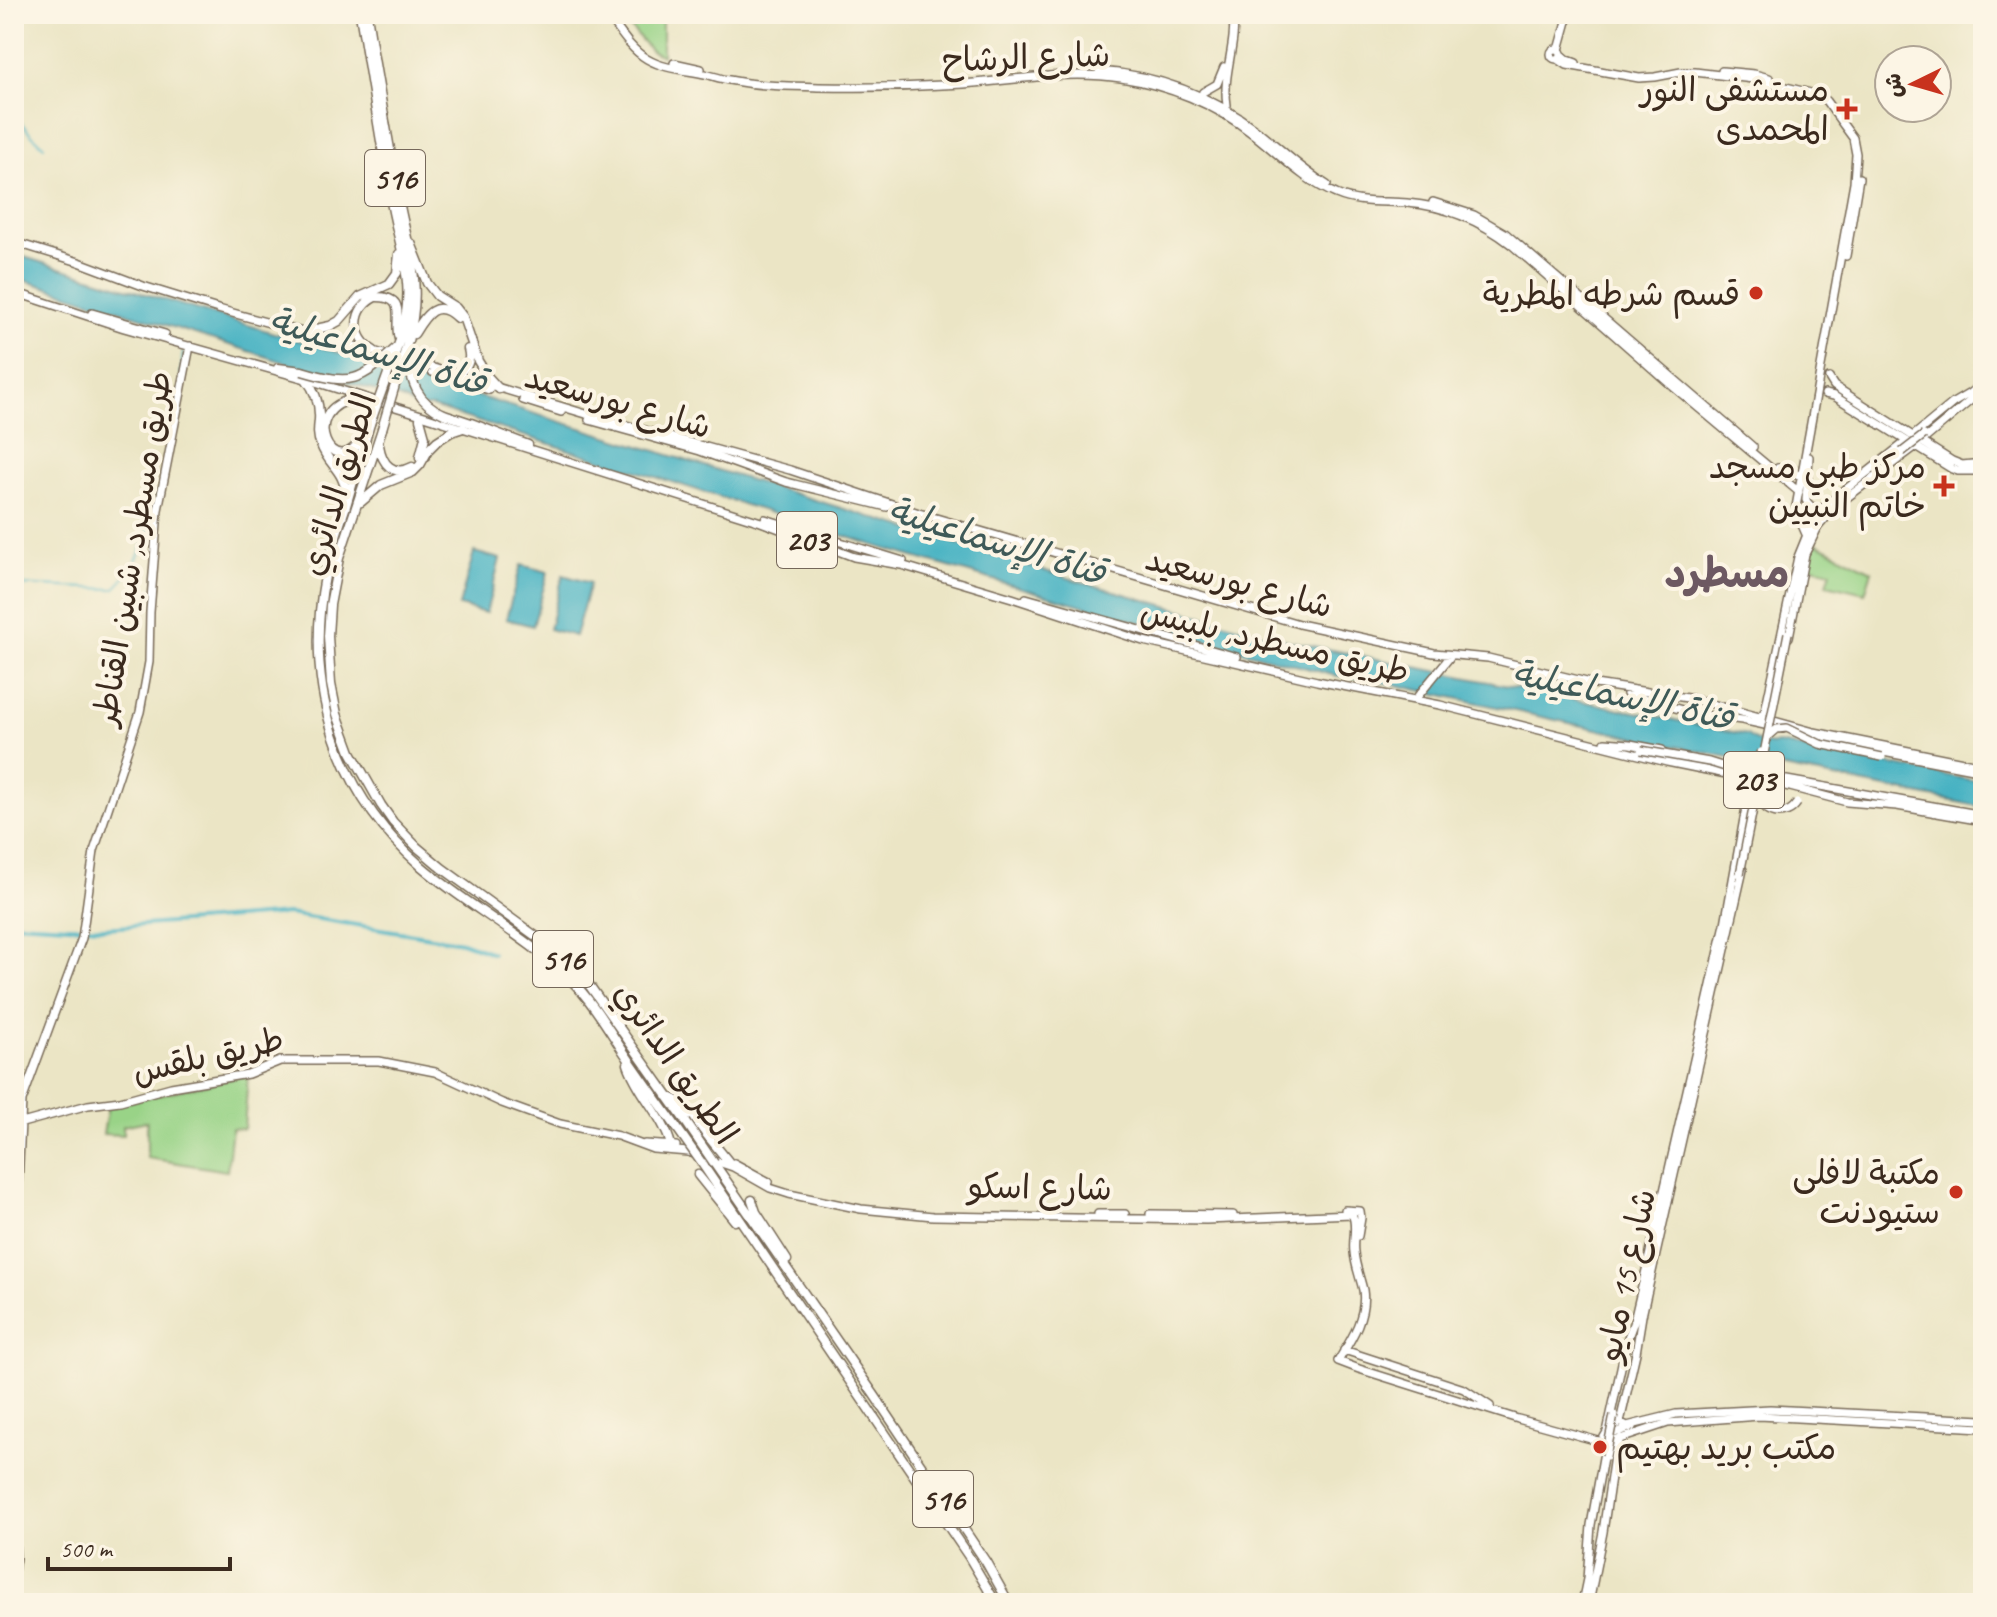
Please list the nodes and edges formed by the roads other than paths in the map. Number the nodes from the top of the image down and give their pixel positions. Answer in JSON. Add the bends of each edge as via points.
{"nodes":[{"id":1,"x":360,"y":14,"type":"edge"},
{"id":2,"x":367,"y":14,"type":"edge"},
{"id":3,"x":610,"y":14,"type":"edge"},
{"id":4,"x":1231,"y":14,"type":"edge"},
{"id":5,"x":1567,"y":14,"type":"edge"},
{"id":6,"x":1773,"y":81,"type":"junction"},
{"id":7,"x":1217,"y":84,"type":"junction"},
{"id":8,"x":1225,"y":88,"type":"junction"},
{"id":9,"x":1203,"y":92,"type":"dead end"},
{"id":10,"x":1227,"y":105,"type":"dead end"},
{"id":11,"x":14,"y":242,"type":"edge"},
{"id":12,"x":404,"y":242,"type":"junction"},
{"id":13,"x":14,"y":290,"type":"edge"},
{"id":14,"x":312,"y":334,"type":"junction"},
{"id":15,"x":403,"y":344,"type":"junction"},
{"id":16,"x":190,"y":346,"type":"junction"},
{"id":17,"x":374,"y":351,"type":"junction"},
{"id":18,"x":278,"y":368,"type":"junction"},
{"id":19,"x":430,"y":369,"type":"junction"},
{"id":20,"x":450,"y":373,"type":"junction"},
{"id":21,"x":306,"y":377,"type":"junction"},
{"id":22,"x":1829,"y":378,"type":"dead end"},
{"id":23,"x":1983,"y":382,"type":"edge"},
{"id":24,"x":1834,"y":386,"type":"junction"},
{"id":25,"x":499,"y":389,"type":"junction"},
{"id":26,"x":1983,"y":390,"type":"edge"},
{"id":27,"x":1971,"y":396,"type":"junction"},
{"id":28,"x":355,"y":399,"type":"junction"},
{"id":29,"x":420,"y":419,"type":"junction"},
{"id":30,"x":370,"y":424,"type":"junction"},
{"id":31,"x":460,"y":428,"type":"junction"},
{"id":32,"x":381,"y":434,"type":"junction"},
{"id":33,"x":1913,"y":442,"type":"junction"},
{"id":34,"x":528,"y":445,"type":"junction"},
{"id":35,"x":1983,"y":463,"type":"edge"},
{"id":36,"x":782,"y":468,"type":"junction"},
{"id":37,"x":1983,"y":471,"type":"edge"},
{"id":38,"x":798,"y":472,"type":"junction"},
{"id":39,"x":1795,"y":478,"type":"junction"},
{"id":40,"x":778,"y":480,"type":"junction"},
{"id":41,"x":795,"y":484,"type":"junction"},
{"id":42,"x":1799,"y":492,"type":"junction"},
{"id":43,"x":1839,"y":500,"type":"junction"},
{"id":44,"x":346,"y":504,"type":"junction"},
{"id":45,"x":358,"y":505,"type":"junction"},
{"id":46,"x":1813,"y":507,"type":"junction"},
{"id":47,"x":1825,"y":507,"type":"junction"},
{"id":48,"x":1798,"y":517,"type":"junction"},
{"id":49,"x":1806,"y":534,"type":"junction"},
{"id":50,"x":857,"y":548,"type":"junction"},
{"id":51,"x":854,"y":557,"type":"junction"},
{"id":52,"x":1786,"y":610,"type":"junction"},
{"id":53,"x":1792,"y":622,"type":"junction"},
{"id":54,"x":1125,"y":626,"type":"junction"},
{"id":55,"x":1146,"y":632,"type":"junction"},
{"id":56,"x":1786,"y":633,"type":"junction"},
{"id":57,"x":1131,"y":637,"type":"junction"},
{"id":58,"x":1152,"y":642,"type":"junction"},
{"id":59,"x":1444,"y":660,"type":"junction"},
{"id":60,"x":326,"y":684,"type":"junction"},
{"id":61,"x":1419,"y":695,"type":"junction"},
{"id":62,"x":1689,"y":698,"type":"junction"},
{"id":63,"x":1706,"y":702,"type":"junction"},
{"id":64,"x":1765,"y":709,"type":"junction"},
{"id":65,"x":1684,"y":710,"type":"junction"},
{"id":66,"x":1775,"y":711,"type":"junction"},
{"id":67,"x":1703,"y":715,"type":"junction"},
{"id":68,"x":1759,"y":718,"type":"junction"},
{"id":69,"x":1776,"y":722,"type":"junction"},
{"id":70,"x":1768,"y":737,"type":"junction"},
{"id":71,"x":1612,"y":746,"type":"junction"},
{"id":72,"x":1629,"y":751,"type":"junction"},
{"id":73,"x":1761,"y":752,"type":"junction"},
{"id":74,"x":1912,"y":757,"type":"junction"},
{"id":75,"x":1720,"y":763,"type":"junction"},
{"id":76,"x":1983,"y":769,"type":"edge"},
{"id":77,"x":1735,"y":776,"type":"junction"},
{"id":78,"x":1763,"y":783,"type":"junction"},
{"id":79,"x":1790,"y":787,"type":"junction"},
{"id":80,"x":1851,"y":791,"type":"junction"},
{"id":81,"x":1746,"y":792,"type":"junction"},
{"id":82,"x":1761,"y":792,"type":"junction"},
{"id":83,"x":1862,"y":793,"type":"junction"},
{"id":84,"x":1850,"y":803,"type":"junction"},
{"id":85,"x":1861,"y":804,"type":"junction"},
{"id":86,"x":1983,"y":815,"type":"edge"},
{"id":87,"x":1983,"y":821,"type":"edge"},
{"id":88,"x":1738,"y":873,"type":"junction"},
{"id":89,"x":1735,"y":890,"type":"junction"},
{"id":90,"x":626,"y":1055,"type":"junction"},
{"id":91,"x":667,"y":1096,"type":"junction"},
{"id":92,"x":22,"y":1123,"type":"junction"},
{"id":93,"x":635,"y":1142,"type":"junction"},
{"id":94,"x":671,"y":1145,"type":"junction"},
{"id":95,"x":726,"y":1162,"type":"junction"},
{"id":96,"x":698,"y":1175,"type":"dead end"},
{"id":97,"x":752,"y":1200,"type":"dead end"},
{"id":98,"x":755,"y":1244,"type":"junction"},
{"id":99,"x":14,"y":1269,"type":"edge"},
{"id":100,"x":792,"y":1276,"type":"junction"},
{"id":101,"x":1637,"y":1322,"type":"junction"},
{"id":102,"x":1346,"y":1350,"type":"junction"},
{"id":103,"x":1886,"y":1418,"type":"junction"},
{"id":104,"x":1610,"y":1420,"type":"junction"},
{"id":105,"x":1983,"y":1420,"type":"edge"},
{"id":106,"x":1620,"y":1422,"type":"junction"},
{"id":107,"x":1654,"y":1422,"type":"junction"},
{"id":108,"x":1983,"y":1428,"type":"edge"},
{"id":109,"x":1621,"y":1438,"type":"junction"},
{"id":110,"x":1604,"y":1442,"type":"junction"},
{"id":111,"x":1615,"y":1449,"type":"junction"},
{"id":112,"x":14,"y":1529,"type":"edge"},
{"id":113,"x":1591,"y":1546,"type":"junction"},
{"id":114,"x":1598,"y":1553,"type":"junction"},
{"id":115,"x":14,"y":1571,"type":"edge"},
{"id":116,"x":996,"y":1603,"type":"edge"},
{"id":117,"x":1009,"y":1603,"type":"edge"},
{"id":118,"x":1582,"y":1603,"type":"edge"},
{"id":119,"x":1589,"y":1603,"type":"edge"}],
"edges":[{"from":1,"to":12,"type":"highway","name":"الطريق الدائري","number":"516","via":[[390,197]]},
{"from":2,"to":12,"type":"highway","name":"الطريق الدائري","number":"516"},
{"from":3,"to":39,"type":"main road","name":"شارع الرشاح","via":[[630,45],[657,64],[761,84],[874,89],[1071,75],[1132,77],[1168,89],[1245,128],[1340,196],[1436,207],[1486,227]]},
{"from":4,"to":7,"type":"main road","via":[[1225,67]]},
{"from":4,"to":8,"type":"main road","via":[[1234,37]]},
{"from":5,"to":6,"type":"main road","via":[[1558,53],[1572,62],[1627,73],[1695,72]]},
{"from":6,"to":39,"type":"main road","via":[[1823,98],[1851,134],[1856,154]]},
{"from":6,"to":46,"type":"main road","via":[[1827,96],[1854,132],[1860,154],[1808,462],[1806,498]]},
{"from":7,"to":8,"type":"main road"},
{"from":7,"to":9,"type":"main road"},
{"from":8,"to":10,"type":"main road"},
{"from":11,"to":14,"type":"main road"},
{"from":12,"to":14,"type":"highway","via":[[391,282],[360,297],[339,321]]},
{"from":12,"to":15,"type":"highway","name":"الطريق الدائري","number":"516","via":[[416,296],[414,320]]},
{"from":12,"to":25,"type":"highway","via":[[415,248],[429,287],[463,317],[478,361]]},
{"from":13,"to":16,"type":"main road","name":"طريق مسطرد, بلبيس","number":"203"},
{"from":13,"to":18,"type":"main road","name":"طريق مسطرد, بلبيس","number":"203"},
{"from":14,"to":17,"type":"main road","name":"شارع بورسعيد"},
{"from":14,"to":19,"type":"main road","name":"شارع بورسعيد"},
{"from":15,"to":17,"type":"highway","via":[[397,307],[375,297],[363,306],[357,321],[361,338]]},
{"from":15,"to":20,"type":"highway","via":[[429,313],[453,313],[470,358],[463,370]]},
{"from":15,"to":21,"type":"highway","bridge":true,"via":[[353,379]]},
{"from":15,"to":30,"type":"highway","name":"الطريق الدائري","number":"516","bridge":true},
{"from":15,"to":32,"type":"highway","name":"الطريق الدائري","number":"516","bridge":true},
{"from":15,"to":34,"type":"highway","bridge":true,"via":[[410,378],[427,405]]},
{"from":16,"to":21,"type":"main road","name":"طريق مسطرد, بلبيس","number":"203"},
{"from":16,"to":92,"type":"main road","name":"طريق مسطرد, شبين القناطر","via":[[153,524],[146,679],[94,851],[84,926],[22,1101]]},
{"from":17,"to":19,"type":"main road","name":"شارع بورسعيد"},
{"from":18,"to":21,"type":"highway"},
{"from":18,"to":34,"type":"main road","name":"طريق مسطرد, بلبيس","number":"203"},
{"from":19,"to":20,"type":"main road","name":"شارع بورسعيد"},
{"from":19,"to":40,"type":"main road","name":"شارع بورسعيد"},
{"from":20,"to":25,"type":"main road","name":"شارع بورسعيد"},
{"from":21,"to":28,"type":"main road","via":[[316,387]]},
{"from":21,"to":31,"type":"main road","name":"طريق مسطرد, بلبيس","number":"203"},
{"from":21,"to":44,"type":"highway","via":[[319,405],[320,445],[341,474]]},
{"from":22,"to":24,"type":"main road"},
{"from":23,"to":27,"type":"main road"},
{"from":24,"to":33,"type":"main road"},
{"from":24,"to":33,"type":"main road","via":[[1828,395]]},
{"from":25,"to":36,"type":"main road","name":"شارع بورسعيد"},
{"from":26,"to":27,"type":"main road"},
{"from":27,"to":33,"type":"main road"},
{"from":28,"to":29,"type":"main road"},
{"from":28,"to":30,"type":"highway","via":[[341,403],[329,416],[323,428],[325,442],[336,452],[350,451]]},
{"from":29,"to":31,"type":"main road"},
{"from":29,"to":32,"type":"highway","via":[[425,443],[411,469],[388,467],[380,452]]},
{"from":30,"to":44,"type":"highway","name":"الطريق الدائري","number":"516"},
{"from":31,"to":45,"type":"highway","via":[[437,441],[413,472],[381,485]]},
{"from":31,"to":51,"type":"main road","name":"طريق مسطرد, بلبيس","number":"203","via":[[761,522]]},
{"from":32,"to":45,"type":"highway","name":"الطريق الدائري","number":"516"},
{"from":33,"to":35,"type":"main road","via":[[1957,464]]},
{"from":33,"to":37,"type":"main road","via":[[1956,471]]},
{"from":33,"to":43,"type":"main road"},
{"from":34,"to":50,"type":"main road","name":"طريق مسطرد, بلبيس","number":"203"},
{"from":36,"to":38,"type":"main road","name":"شارع بورسعيد"},
{"from":36,"to":40,"type":"main road","via":[[785,476]]},
{"from":38,"to":41,"type":"main road","via":[[791,478]]},
{"from":38,"to":62,"type":"main road","name":"شارع بورسعيد","via":[[919,513],[1299,624]]},
{"from":39,"to":42,"type":"main road"},
{"from":39,"to":42,"type":"main road","name":"شارع الرشاح"},
{"from":40,"to":41,"type":"main road","name":"شارع بورسعيد"},
{"from":41,"to":59,"type":"main road","name":"شارع بورسعيد","via":[[1257,618]]},
{"from":42,"to":48,"type":"main road"},
{"from":43,"to":47,"type":"main road"},
{"from":43,"to":53,"type":"main road","via":[[1809,543]]},
{"from":44,"to":60,"type":"highway","name":"الطريق الدائري","number":"516","via":[[322,595],[319,640]]},
{"from":45,"to":60,"type":"highway","name":"الطريق الدائري","number":"516","via":[[332,589]]},
{"from":46,"to":47,"type":"main road"},
{"from":46,"to":48,"type":"main road","via":[[1808,517]]},
{"from":47,"to":49,"type":"main road"},
{"from":48,"to":49,"type":"main road"},
{"from":49,"to":52,"type":"main road"},
{"from":50,"to":51,"type":"main road"},
{"from":50,"to":54,"type":"main road","name":"طريق مسطرد, بلبيس","number":"203"},
{"from":51,"to":57,"type":"main road","name":"طريق مسطرد, بلبيس","number":"203","via":[[901,565]]},
{"from":52,"to":56,"type":"main road"},
{"from":52,"to":64,"type":"main road"},
{"from":53,"to":56,"type":"main road"},
{"from":53,"to":66,"type":"main road"},
{"from":54,"to":55,"type":"main road","name":"طريق مسطرد, بلبيس","number":"203"},
{"from":54,"to":57,"type":"main road","via":[[1136,631]]},
{"from":55,"to":58,"type":"main road","via":[[1142,637]]},
{"from":55,"to":61,"type":"main road","name":"طريق مسطرد, بلبيس","number":"203","via":[[1308,676]]},
{"from":56,"to":70,"type":"main road","bridge":true},
{"from":56,"to":73,"type":"main road","bridge":true},
{"from":57,"to":58,"type":"main road","name":"طريق مسطرد, بلبيس","number":"203"},
{"from":58,"to":71,"type":"main road","name":"طريق مسطرد, بلبيس","number":"203"},
{"from":59,"to":61,"type":"main road"},
{"from":59,"to":65,"type":"main road","name":"شارع بورسعيد","via":[[1487,662]]},
{"from":60,"to":90,"type":"highway","name":"الطريق الدائري","number":"516","via":[[327,713],[344,765],[385,831],[440,881],[572,981]]},
{"from":60,"to":91,"type":"highway","name":"الطريق الدائري","number":"516","via":[[360,770],[393,822],[428,857],[580,975]]},
{"from":61,"to":71,"type":"main road","name":"طريق مسطرد, بلبيس","number":"203"},
{"from":62,"to":63,"type":"main road","name":"شارع بورسعيد"},
{"from":62,"to":65,"type":"main road","via":[[1690,707]]},
{"from":63,"to":67,"type":"main road","via":[[1699,706]]},
{"from":63,"to":68,"type":"main road","name":"شارع بورسعيد"},
{"from":64,"to":66,"type":"main road"},
{"from":64,"to":68,"type":"main road"},
{"from":65,"to":67,"type":"main road","name":"شارع بورسعيد"},
{"from":66,"to":69,"type":"main road"},
{"from":67,"to":74,"type":"main road","name":"شارع بورسعيد"},
{"from":68,"to":69,"type":"main road","name":"شارع بورسعيد"},
{"from":69,"to":76,"type":"main road","name":"شارع بورسعيد"},
{"from":70,"to":74,"type":"main road","bridge":true,"via":[[1787,728],[1820,744],[1882,757]]},
{"from":70,"to":78,"type":"main road","bridge":true},
{"from":71,"to":72,"type":"main road","number":"203"},
{"from":71,"to":73,"type":"main road","bridge":true,"via":[[1738,771],[1751,766]]},
{"from":71,"to":75,"type":"main road","via":[[1630,744]]},
{"from":72,"to":75,"type":"main road","number":"203","via":[[1703,765]]},
{"from":72,"to":77,"type":"main road","number":"203"},
{"from":73,"to":88,"type":"main road","bridge":true},
{"from":74,"to":76,"type":"main road","name":"شارع بورسعيد"},
{"from":75,"to":77,"type":"main road","via":[[1718,768]]},
{"from":75,"to":80,"type":"main road","number":"203"},
{"from":77,"to":78,"type":"main road","number":"203"},
{"from":77,"to":81,"type":"main road"},
{"from":78,"to":79,"type":"main road","number":"203"},
{"from":78,"to":79,"type":"main road","bridge":true,"via":[[1758,799],[1765,809],[1785,813],[1797,803]]},
{"from":78,"to":82,"type":"main road","name":"شارع 15 مايو"},
{"from":78,"to":88,"type":"main road","bridge":true},
{"from":79,"to":84,"type":"main road","number":"203"},
{"from":80,"to":83,"type":"main road","number":"203"},
{"from":80,"to":84,"type":"main road"},
{"from":81,"to":82,"type":"main road","via":[[1755,785]]},
{"from":81,"to":89,"type":"main road","name":"شارع 15 مايو"},
{"from":82,"to":89,"type":"main road","name":"شارع 15 مايو"},
{"from":83,"to":85,"type":"main road"},
{"from":83,"to":86,"type":"main road","number":"203"},
{"from":84,"to":85,"type":"main road","number":"203"},
{"from":85,"to":87,"type":"main road","number":"203"},
{"from":88,"to":89,"type":"main road"},
{"from":89,"to":101,"type":"main road","name":"شارع 15 مايو"},
{"from":90,"to":94,"type":"highway"},
{"from":90,"to":98,"type":"highway","name":"الطريق الدائري","number":"516","bridge":true},
{"from":91,"to":95,"type":"highway","via":[[680,1102]]},
{"from":91,"to":100,"type":"highway","name":"الطريق الدائري","number":"516","bridge":true},
{"from":92,"to":93,"type":"main road","name":"طريق بلقس","via":[[248,1074],[283,1060],[379,1061],[428,1070],[549,1120]]},
{"from":92,"to":99,"type":"main road","name":"طريق مسطرد, شبين القناطر"},
{"from":93,"to":94,"type":"main road"},
{"from":93,"to":95,"type":"main road"},
{"from":94,"to":95,"type":"main road"},
{"from":95,"to":102,"type":"main road","name":"شارع اسكو","via":[[787,1190],[939,1212],[1276,1219],[1356,1213],[1354,1252],[1367,1313]]},
{"from":96,"to":98,"type":"highway"},
{"from":97,"to":100,"type":"highway"},
{"from":98,"to":116,"type":"highway","name":"الطريق الدائري","number":"516"},
{"from":100,"to":117,"type":"highway","name":"الطريق الدائري","number":"516"},
{"from":101,"to":104,"type":"main road","name":"شارع 15 مايو","via":[[1627,1340]]},
{"from":101,"to":106,"type":"main road","name":"شارع 15 مايو","via":[[1636,1353]]},
{"from":101,"to":113,"type":"main road","bridge":true,"via":[[1609,1437]]},
{"from":101,"to":114,"type":"main road","bridge":true,"via":[[1617,1416]]},
{"from":102,"to":110,"type":"main road","via":[[1464,1389],[1492,1407]]},
{"from":102,"to":110,"type":"main road","via":[[1340,1362]]},
{"from":103,"to":105,"type":"main road"},
{"from":103,"to":107,"type":"main road","via":[[1759,1416]]},
{"from":103,"to":108,"type":"main road"},
{"from":104,"to":106,"type":"main road","via":[[1614,1425]]},
{"from":104,"to":110,"type":"main road","name":"شارع 15 مايو"},
{"from":106,"to":107,"type":"main road"},
{"from":107,"to":109,"type":"main road"},
{"from":107,"to":110,"type":"main road"},
{"from":109,"to":110,"type":"main road"},
{"from":109,"to":111,"type":"main road"},
{"from":110,"to":111,"type":"main road"},
{"from":110,"to":113,"type":"main road","name":"شارع 15 مايو"},
{"from":111,"to":114,"type":"main road"},
{"from":112,"to":115,"type":"main road"},
{"from":113,"to":118,"type":"main road","name":"شارع 15 مايو"},
{"from":114,"to":119,"type":"main road"}]}
